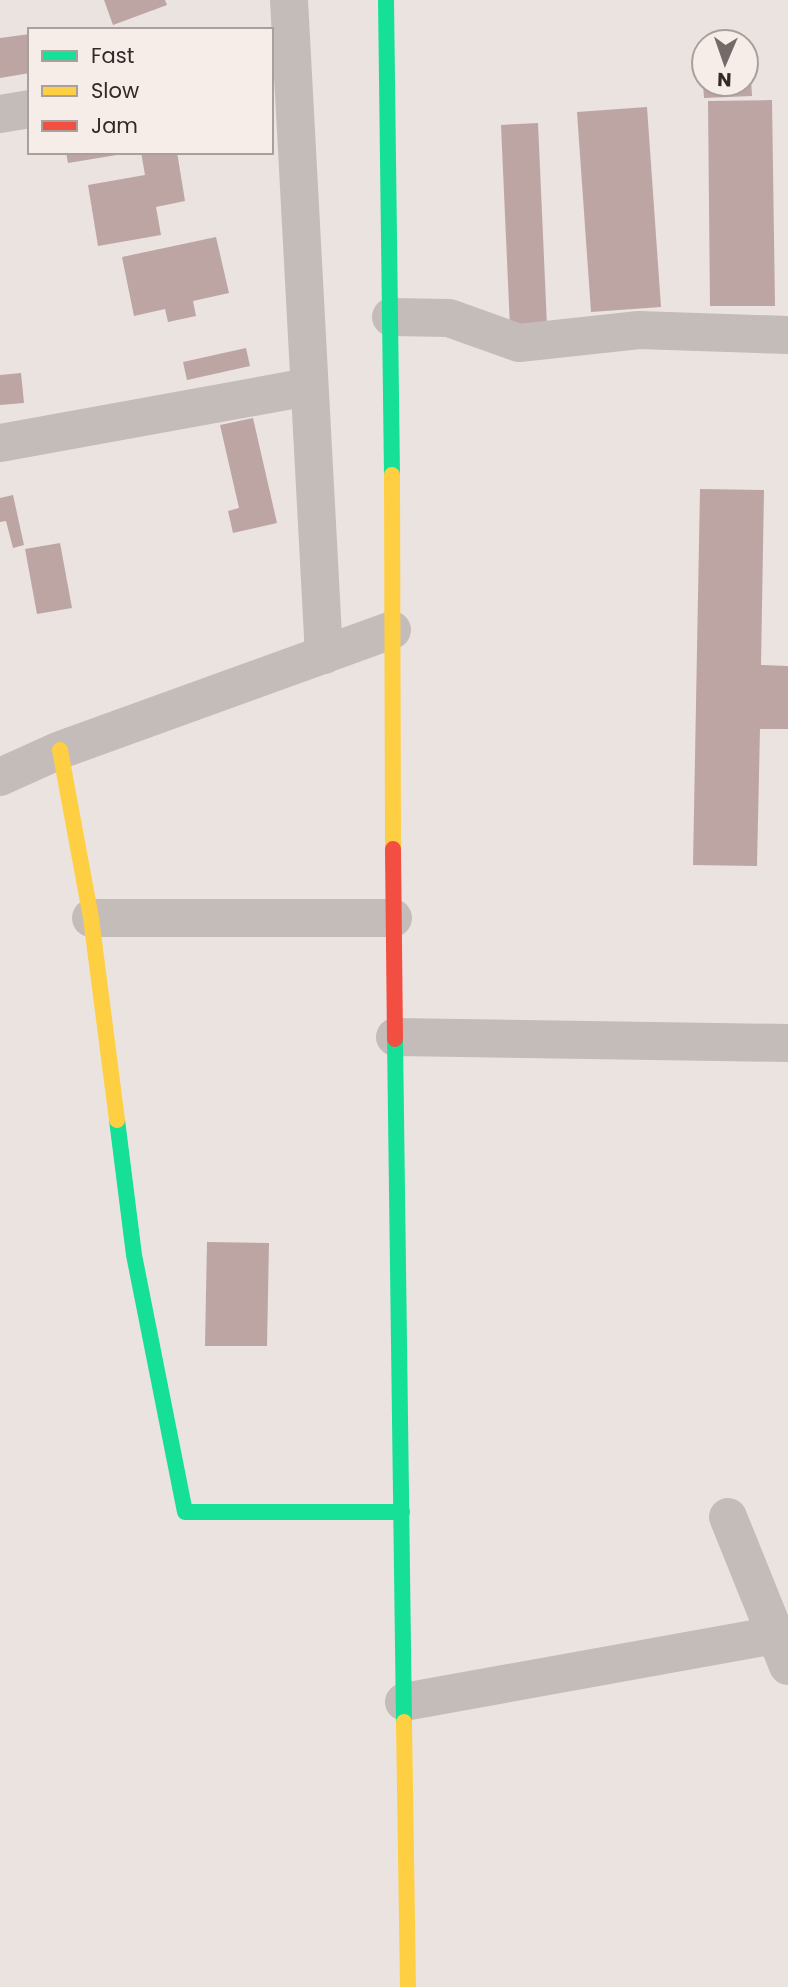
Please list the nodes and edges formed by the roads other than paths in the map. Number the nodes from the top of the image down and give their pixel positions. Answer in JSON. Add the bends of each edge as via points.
{"nodes":[{"id":1,"x":289,"y":0,"type":"edge"},
{"id":2,"x":386,"y":0,"type":"edge"},
{"id":3,"x":281,"y":62,"type":"edge"},
{"id":4,"x":28,"y":108,"type":"edge"},
{"id":5,"x":0,"y":114,"type":"edge"},
{"id":6,"x":391,"y":317,"type":"junction"},
{"id":7,"x":788,"y":335,"type":"edge"},
{"id":8,"x":308,"y":387,"type":"junction"},
{"id":9,"x":0,"y":443,"type":"edge"},
{"id":10,"x":392,"y":630,"type":"junction"},
{"id":11,"x":324,"y":655,"type":"junction"},
{"id":12,"x":60,"y":750,"type":"junction"},
{"id":13,"x":0,"y":777,"type":"edge"},
{"id":14,"x":91,"y":918,"type":"junction"},
{"id":15,"x":393,"y":918,"type":"junction"},
{"id":16,"x":395,"y":1037,"type":"junction"},
{"id":17,"x":788,"y":1043,"type":"edge"},
{"id":18,"x":401,"y":1513,"type":"junction"},
{"id":19,"x":728,"y":1517,"type":"dead end"},
{"id":20,"x":782,"y":1651,"type":"edge"},
{"id":21,"x":404,"y":1702,"type":"junction"},
{"id":22,"x":408,"y":1987,"type":"edge"}],
"edges":[{"from":1,"to":3,"type":"street"},
{"from":2,"to":6,"type":"main road"},
{"from":3,"to":8,"type":"street"},
{"from":4,"to":5,"type":"street"},
{"from":6,"to":7,"type":"street","via":[[449,318],[519,343],[639,330]]},
{"from":6,"to":10,"type":"main road"},
{"from":8,"to":9,"type":"street"},
{"from":8,"to":11,"type":"street"},
{"from":10,"to":11,"type":"street"},
{"from":10,"to":15,"type":"main road"},
{"from":11,"to":12,"type":"street"},
{"from":12,"to":13,"type":"street"},
{"from":12,"to":14,"type":"main road"},
{"from":14,"to":15,"type":"street"},
{"from":14,"to":18,"type":"main road","via":[[134,1255],[185,1512]]},
{"from":15,"to":16,"type":"main road"},
{"from":16,"to":17,"type":"street"},
{"from":16,"to":18,"type":"main road"},
{"from":18,"to":21,"type":"main road"},
{"from":19,"to":20,"type":"street"},
{"from":20,"to":21,"type":"street"},
{"from":21,"to":22,"type":"main road"}]}
